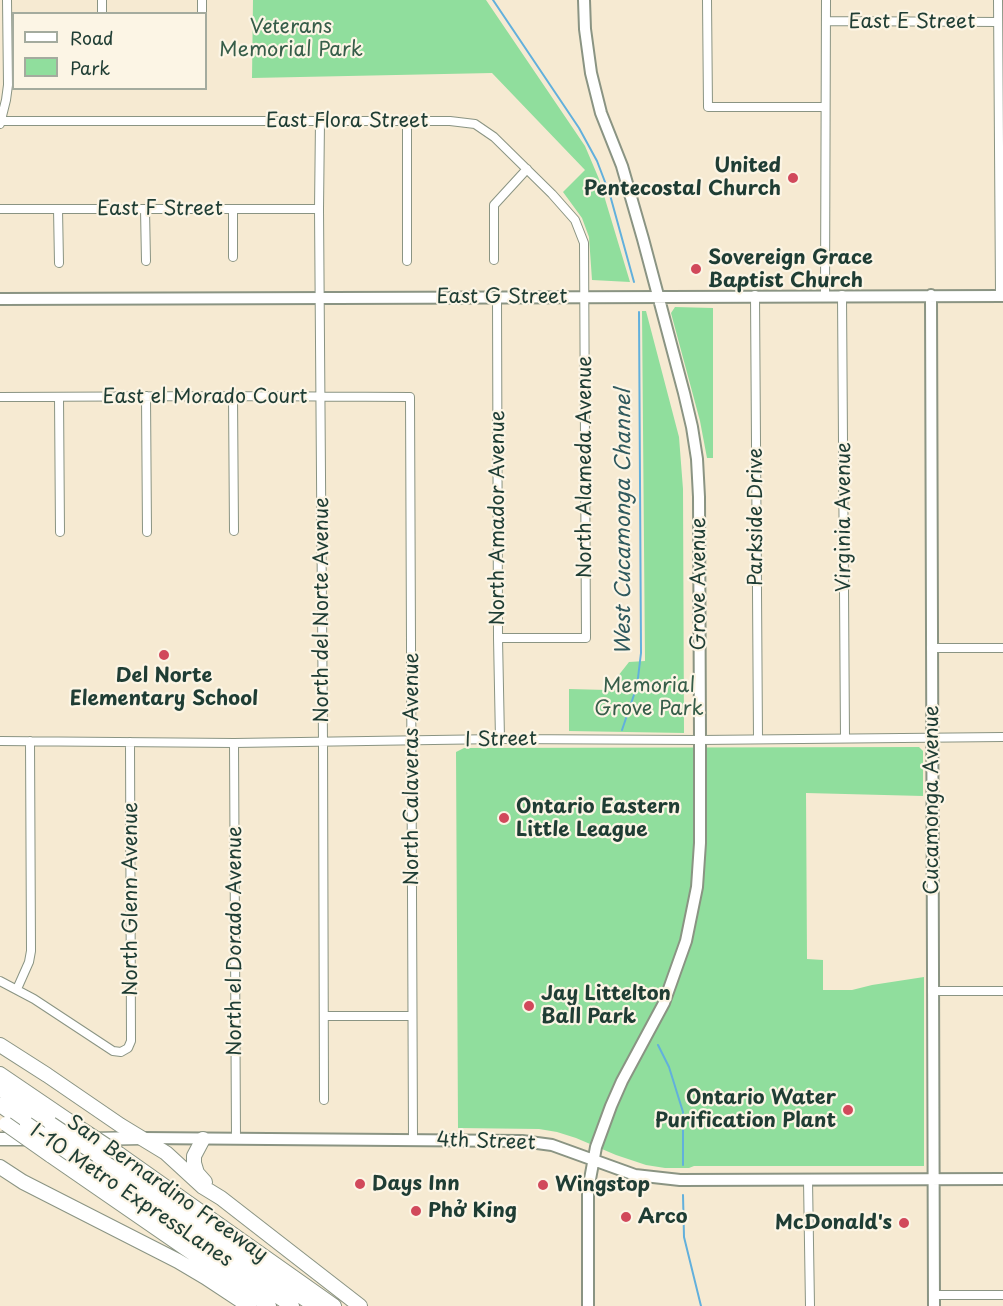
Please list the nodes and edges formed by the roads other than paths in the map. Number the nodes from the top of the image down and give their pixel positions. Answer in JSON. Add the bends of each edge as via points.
{"nodes":[{"id":1,"x":7,"y":0,"type":"edge"},
{"id":2,"x":585,"y":0,"type":"edge"},
{"id":3,"x":707,"y":0,"type":"edge"},
{"id":4,"x":826,"y":0,"type":"edge"},
{"id":5,"x":998,"y":0,"type":"edge"},
{"id":6,"x":826,"y":21,"type":"junction"},
{"id":7,"x":998,"y":22,"type":"junction"},
{"id":8,"x":825,"y":107,"type":"junction"},
{"id":9,"x":407,"y":120,"type":"junction"},
{"id":10,"x":320,"y":121,"type":"junction"},
{"id":11,"x":1,"y":122,"type":"edge"},
{"id":12,"x":527,"y":169,"type":"junction"},
{"id":13,"x":0,"y":209,"type":"edge"},
{"id":14,"x":58,"y":209,"type":"junction"},
{"id":15,"x":146,"y":209,"type":"junction"},
{"id":16,"x":233,"y":209,"type":"junction"},
{"id":17,"x":320,"y":209,"type":"junction"},
{"id":18,"x":233,"y":257,"type":"dead end"},
{"id":19,"x":494,"y":260,"type":"dead end"},
{"id":20,"x":146,"y":261,"type":"dead end"},
{"id":21,"x":407,"y":261,"type":"dead end"},
{"id":22,"x":59,"y":263,"type":"dead end"},
{"id":23,"x":755,"y":295,"type":"junction"},
{"id":24,"x":825,"y":295,"type":"junction"},
{"id":25,"x":842,"y":295,"type":"junction"},
{"id":26,"x":931,"y":295,"type":"junction"},
{"id":27,"x":1002,"y":295,"type":"edge"},
{"id":28,"x":657,"y":296,"type":"junction"},
{"id":29,"x":497,"y":297,"type":"junction"},
{"id":30,"x":584,"y":297,"type":"junction"},
{"id":31,"x":320,"y":298,"type":"junction"},
{"id":32,"x":0,"y":299,"type":"edge"},
{"id":33,"x":146,"y":396,"type":"junction"},
{"id":34,"x":232,"y":396,"type":"junction"},
{"id":35,"x":0,"y":397,"type":"edge"},
{"id":36,"x":59,"y":397,"type":"junction"},
{"id":37,"x":321,"y":397,"type":"junction"},
{"id":38,"x":410,"y":397,"type":"joint"},
{"id":39,"x":234,"y":531,"type":"dead end"},
{"id":40,"x":60,"y":532,"type":"dead end"},
{"id":41,"x":147,"y":532,"type":"dead end"},
{"id":42,"x":498,"y":638,"type":"junction"},
{"id":43,"x":931,"y":648,"type":"junction"},
{"id":44,"x":1003,"y":648,"type":"edge"},
{"id":45,"x":845,"y":738,"type":"junction"},
{"id":46,"x":932,"y":738,"type":"junction"},
{"id":47,"x":1003,"y":738,"type":"edge"},
{"id":48,"x":500,"y":739,"type":"junction"},
{"id":49,"x":758,"y":739,"type":"junction"},
{"id":50,"x":700,"y":740,"type":"junction"},
{"id":51,"x":0,"y":741,"type":"edge"},
{"id":52,"x":30,"y":741,"type":"junction"},
{"id":53,"x":412,"y":741,"type":"junction"},
{"id":54,"x":130,"y":742,"type":"junction"},
{"id":55,"x":323,"y":742,"type":"junction"},
{"id":56,"x":234,"y":743,"type":"junction"},
{"id":57,"x":0,"y":981,"type":"edge"},
{"id":58,"x":17,"y":988,"type":"junction"},
{"id":59,"x":932,"y":991,"type":"junction"},
{"id":60,"x":1003,"y":991,"type":"edge"},
{"id":61,"x":324,"y":1016,"type":"junction"},
{"id":62,"x":412,"y":1016,"type":"junction"},
{"id":63,"x":0,"y":1045,"type":"edge"},
{"id":64,"x":0,"y":1074,"type":"edge"},
{"id":65,"x":0,"y":1089,"type":"edge"},
{"id":66,"x":324,"y":1100,"type":"dead end"},
{"id":67,"x":0,"y":1105,"type":"edge"},
{"id":68,"x":3,"y":1122,"type":"edge"},
{"id":69,"x":142,"y":1138,"type":"junction"},
{"id":70,"x":0,"y":1139,"type":"edge"},
{"id":71,"x":203,"y":1139,"type":"junction"},
{"id":72,"x":236,"y":1139,"type":"junction"},
{"id":73,"x":413,"y":1140,"type":"junction"},
{"id":74,"x":594,"y":1160,"type":"junction"},
{"id":75,"x":0,"y":1167,"type":"edge"},
{"id":76,"x":1003,"y":1179,"type":"edge"},
{"id":77,"x":808,"y":1180,"type":"junction"},
{"id":78,"x":933,"y":1180,"type":"junction"},
{"id":79,"x":221,"y":1198,"type":"junction"},
{"id":80,"x":1003,"y":1295,"type":"edge"},
{"id":81,"x":934,"y":1300,"type":"edge"},
{"id":82,"x":249,"y":1306,"type":"edge"},
{"id":83,"x":269,"y":1306,"type":"edge"},
{"id":84,"x":292,"y":1306,"type":"edge"},
{"id":85,"x":315,"y":1306,"type":"edge"},
{"id":86,"x":334,"y":1306,"type":"edge"},
{"id":87,"x":360,"y":1306,"type":"edge"},
{"id":88,"x":588,"y":1306,"type":"edge"},
{"id":89,"x":810,"y":1306,"type":"edge"}],
"edges":[{"from":1,"to":11,"type":"street","via":[[8,85]]},
{"from":2,"to":28,"type":"main road","name":"Grove Avenue","via":[[591,73],[601,113],[622,166]]},
{"from":3,"to":8,"type":"street","via":[[708,107]]},
{"from":4,"to":6,"type":"street"},
{"from":5,"to":7,"type":"street"},
{"from":6,"to":7,"type":"street","name":"East E Street"},
{"from":6,"to":8,"type":"street"},
{"from":7,"to":27,"type":"street"},
{"from":8,"to":24,"type":"street"},
{"from":9,"to":10,"type":"street","name":"East Flora Street"},
{"from":9,"to":12,"type":"street","name":"East Flora Street","via":[[475,124]]},
{"from":9,"to":21,"type":"street"},
{"from":10,"to":11,"type":"street","name":"East Flora Street"},
{"from":10,"to":17,"type":"street","name":"North del Norte Avenue"},
{"from":12,"to":19,"type":"street","via":[[495,205]]},
{"from":12,"to":30,"type":"street","name":"East Flora Street","via":[[575,220],[584,243]]},
{"from":13,"to":14,"type":"street","name":"East F Street"},
{"from":14,"to":15,"type":"street","name":"East F Street"},
{"from":14,"to":22,"type":"street"},
{"from":15,"to":16,"type":"street","name":"East F Street"},
{"from":15,"to":20,"type":"street"},
{"from":16,"to":17,"type":"street","name":"East F Street"},
{"from":16,"to":18,"type":"street"},
{"from":17,"to":31,"type":"street","name":"North del Norte Avenue"},
{"from":23,"to":24,"type":"main road","name":"East G Street"},
{"from":23,"to":28,"type":"main road","name":"East G Street"},
{"from":23,"to":49,"type":"street","name":"Parkside Drive"},
{"from":24,"to":25,"type":"main road","name":"East G Street"},
{"from":25,"to":26,"type":"main road","name":"East G Street"},
{"from":25,"to":45,"type":"street","name":"Virginia Avenue"},
{"from":26,"to":27,"type":"main road","name":"East G Street"},
{"from":26,"to":43,"type":"main road","name":"Cucamonga Avenue"},
{"from":28,"to":30,"type":"main road","name":"East G Street"},
{"from":28,"to":50,"type":"main road","name":"Grove Avenue","via":[[684,393],[697,459]]},
{"from":29,"to":30,"type":"main road","name":"East G Street"},
{"from":29,"to":31,"type":"main road","name":"East G Street"},
{"from":29,"to":42,"type":"street","name":"North Amador Avenue"},
{"from":30,"to":42,"type":"street","name":"North Alameda Avenue","via":[[586,638]]},
{"from":31,"to":32,"type":"main road","name":"East G Street"},
{"from":31,"to":37,"type":"street","name":"North del Norte Avenue"},
{"from":33,"to":34,"type":"street","name":"East el Morado Court"},
{"from":33,"to":36,"type":"street","name":"East el Morado Court"},
{"from":33,"to":41,"type":"street"},
{"from":34,"to":37,"type":"street","name":"East el Morado Court"},
{"from":34,"to":39,"type":"street"},
{"from":35,"to":36,"type":"street","name":"East el Morado Court"},
{"from":36,"to":40,"type":"street"},
{"from":37,"to":38,"type":"street","name":"East el Morado Court"},
{"from":37,"to":55,"type":"street","name":"North del Norte Avenue"},
{"from":38,"to":53,"type":"street","name":"North Calaveras Avenue"},
{"from":42,"to":48,"type":"street","name":"North Amador Avenue"},
{"from":43,"to":44,"type":"street"},
{"from":43,"to":46,"type":"main road","name":"Cucamonga Avenue"},
{"from":45,"to":46,"type":"street","name":"I Street"},
{"from":45,"to":49,"type":"street","name":"I Street"},
{"from":46,"to":47,"type":"street","name":"I Street"},
{"from":46,"to":59,"type":"main road","name":"Cucamonga Avenue"},
{"from":48,"to":50,"type":"street","name":"I Street"},
{"from":48,"to":53,"type":"street","name":"I Street"},
{"from":49,"to":50,"type":"street","name":"I Street"},
{"from":50,"to":74,"type":"main road","name":"Grove Avenue","via":[[697,887],[686,941],[664,1003],[611,1106]]},
{"from":51,"to":52,"type":"street","name":"I Street"},
{"from":52,"to":54,"type":"street","name":"I Street"},
{"from":52,"to":58,"type":"street","via":[[31,951]]},
{"from":53,"to":55,"type":"street","name":"I Street"},
{"from":53,"to":62,"type":"street","name":"North Calaveras Avenue"},
{"from":54,"to":56,"type":"street","name":"I Street"},
{"from":54,"to":58,"type":"street","name":"North Glenn Avenue","via":[[128,1048],[113,1051]]},
{"from":55,"to":56,"type":"street","name":"I Street"},
{"from":55,"to":61,"type":"street","name":"North del Norte Avenue"},
{"from":56,"to":72,"type":"street","name":"North el Dorado Avenue"},
{"from":57,"to":58,"type":"street"},
{"from":59,"to":60,"type":"street"},
{"from":59,"to":78,"type":"main road","name":"Cucamonga Avenue"},
{"from":61,"to":62,"type":"street"},
{"from":61,"to":66,"type":"street","name":"North del Norte Avenue"},
{"from":62,"to":73,"type":"street","name":"North Calaveras Avenue"},
{"from":63,"to":69,"type":"highway"},
{"from":64,"to":86,"type":"highway","name":"San Bernardino Freeway","bridge":true},
{"from":65,"to":85,"type":"highway","name":"I-10 Metro ExpressLanes","bridge":true},
{"from":67,"to":84,"type":"highway","name":"I-10 Metro ExpressLanes","bridge":true},
{"from":68,"to":83,"type":"highway","name":"San Bernardino Freeway","bridge":true},
{"from":69,"to":70,"type":"main road","name":"4th Street"},
{"from":69,"to":71,"type":"main road","name":"4th Street"},
{"from":69,"to":79,"type":"highway"},
{"from":71,"to":72,"type":"main road","name":"4th Street"},
{"from":71,"to":79,"type":"highway","via":[[194,1156],[196,1170]]},
{"from":72,"to":73,"type":"main road","name":"4th Street"},
{"from":73,"to":74,"type":"main road","name":"4th Street","via":[[531,1142]]},
{"from":74,"to":77,"type":"main road","name":"4th Street","via":[[635,1175],[684,1180]]},
{"from":74,"to":88,"type":"main road","name":"Grove Avenue","via":[[588,1190]]},
{"from":75,"to":82,"type":"highway","via":[[178,1261]]},
{"from":76,"to":78,"type":"main road","name":"4th Street"},
{"from":77,"to":78,"type":"main road","name":"4th Street"},
{"from":77,"to":89,"type":"street"},
{"from":78,"to":81,"type":"main road","name":"Cucamonga Avenue"},
{"from":79,"to":87,"type":"highway"},
{"from":80,"to":81,"type":"street"}]}
